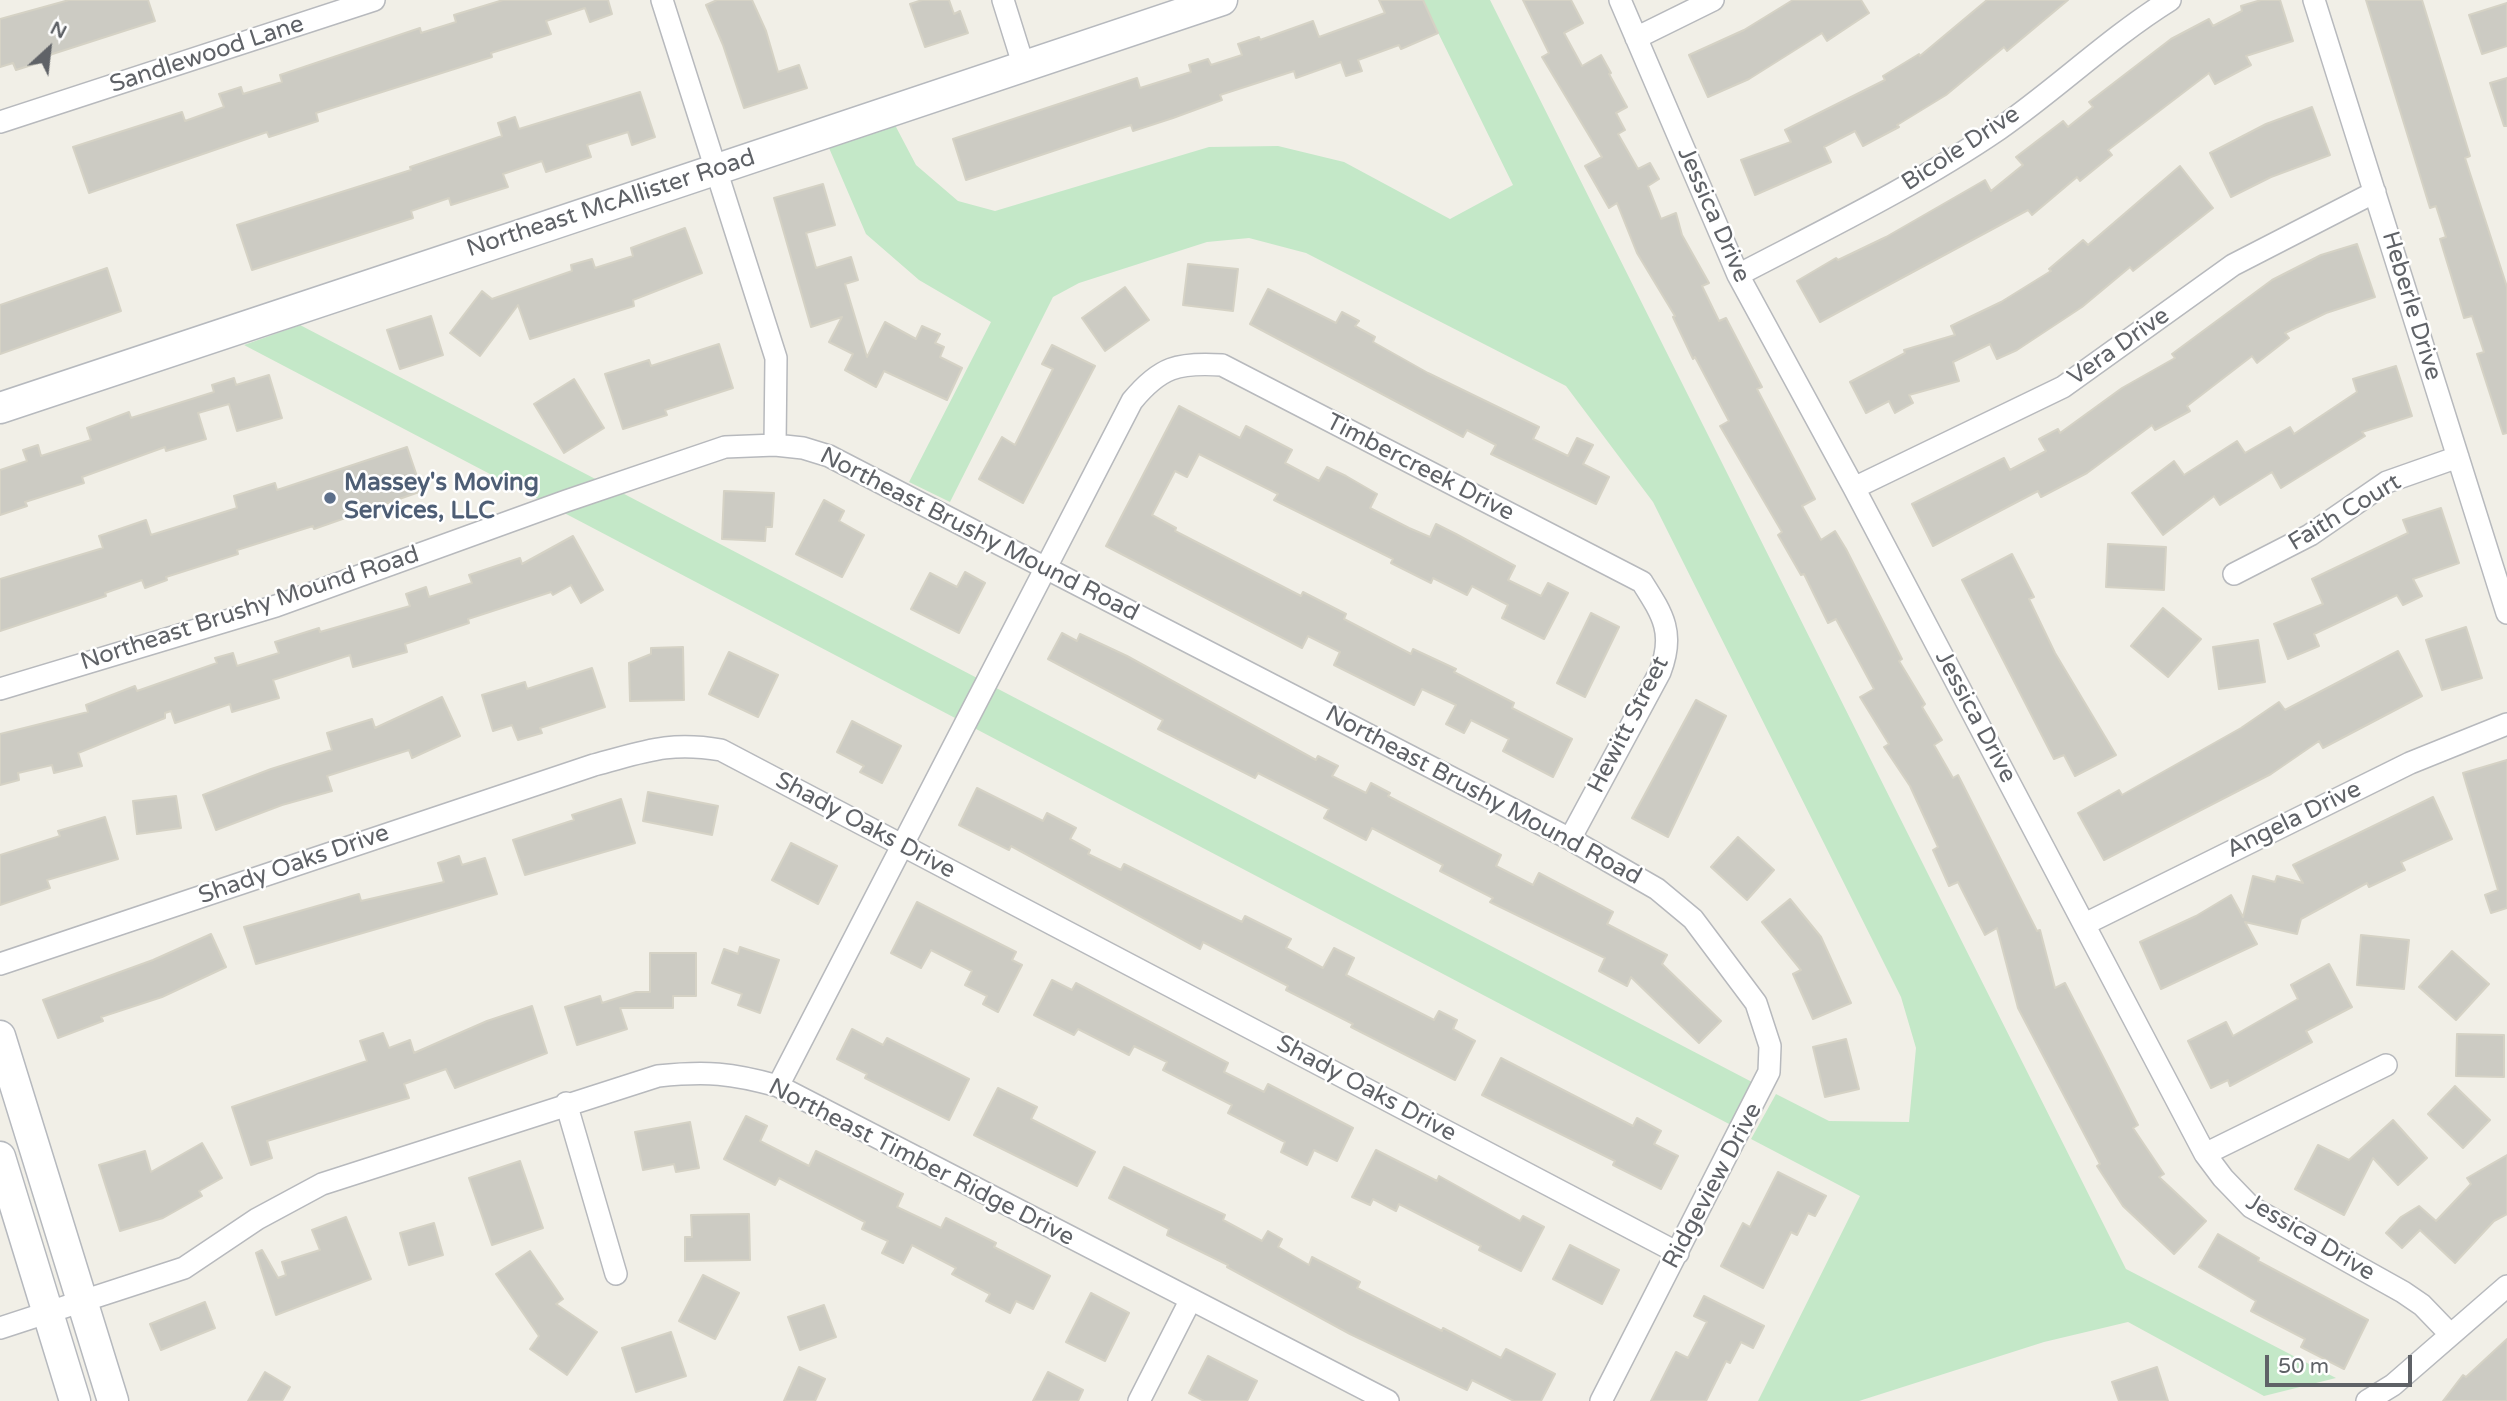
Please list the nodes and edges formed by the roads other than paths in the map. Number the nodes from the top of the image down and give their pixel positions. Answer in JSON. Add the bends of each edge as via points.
{"nodes":[{"id":1,"x":374,"y":0,"type":"edge"},
{"id":2,"x":663,"y":0,"type":"edge"},
{"id":3,"x":1003,"y":0,"type":"edge"},
{"id":4,"x":1222,"y":0,"type":"edge"},
{"id":5,"x":1620,"y":0,"type":"edge"},
{"id":6,"x":1713,"y":0,"type":"edge"},
{"id":7,"x":2170,"y":0,"type":"edge"},
{"id":8,"x":2314,"y":0,"type":"edge"},
{"id":9,"x":1636,"y":38,"type":"junction"},
{"id":10,"x":1024,"y":67,"type":"junction"},
{"id":11,"x":0,"y":122,"type":"edge"},
{"id":12,"x":718,"y":168,"type":"junction"},
{"id":13,"x":2375,"y":192,"type":"junction"},
{"id":14,"x":1738,"y":275,"type":"junction"},
{"id":15,"x":0,"y":408,"type":"edge"},
{"id":16,"x":775,"y":445,"type":"junction"},
{"id":17,"x":2458,"y":457,"type":"junction"},
{"id":18,"x":1854,"y":488,"type":"junction"},
{"id":19,"x":1047,"y":567,"type":"junction"},
{"id":20,"x":2234,"y":574,"type":"dead end"},
{"id":21,"x":1658,"y":607,"type":"joint"},
{"id":22,"x":2507,"y":613,"type":"edge"},
{"id":23,"x":0,"y":689,"type":"edge"},
{"id":24,"x":2507,"y":724,"type":"edge"},
{"id":25,"x":1570,"y":839,"type":"junction"},
{"id":26,"x":902,"y":845,"type":"junction"},
{"id":27,"x":2085,"y":924,"type":"junction"},
{"id":28,"x":0,"y":964,"type":"edge"},
{"id":29,"x":1729,"y":967,"type":"joint"},
{"id":30,"x":0,"y":1036,"type":"edge"},
{"id":31,"x":2386,"y":1065,"type":"dead end"},
{"id":32,"x":778,"y":1086,"type":"junction"},
{"id":33,"x":566,"y":1103,"type":"junction"},
{"id":34,"x":2205,"y":1154,"type":"junction"},
{"id":35,"x":0,"y":1157,"type":"edge"},
{"id":36,"x":1678,"y":1253,"type":"junction"},
{"id":37,"x":616,"y":1274,"type":"dead end"},
{"id":38,"x":2507,"y":1286,"type":"edge"},
{"id":39,"x":80,"y":1300,"type":"junction"},
{"id":40,"x":1190,"y":1301,"type":"junction"},
{"id":41,"x":47,"y":1315,"type":"junction"},
{"id":42,"x":0,"y":1328,"type":"edge"},
{"id":43,"x":2450,"y":1334,"type":"junction"},
{"id":44,"x":75,"y":1401,"type":"edge"},
{"id":45,"x":113,"y":1401,"type":"edge"},
{"id":46,"x":1139,"y":1401,"type":"edge"},
{"id":47,"x":1388,"y":1401,"type":"edge"},
{"id":48,"x":1601,"y":1401,"type":"edge"},
{"id":49,"x":2367,"y":1401,"type":"edge"}],
"edges":[{"from":1,"to":11,"type":"street","name":"Sandlewood Lane"},
{"from":2,"to":12,"type":"street"},
{"from":3,"to":10,"type":"street"},
{"from":4,"to":10,"type":"street","name":"Northeast McAllister Road"},
{"from":5,"to":9,"type":"street","name":"Jessica Drive"},
{"from":6,"to":9,"type":"street"},
{"from":7,"to":14,"type":"street","name":"Bicole Drive","via":[[2101,47],[2001,127],[1923,178]]},
{"from":8,"to":13,"type":"street","name":"Heberle Drive"},
{"from":9,"to":14,"type":"street","name":"Jessica Drive"},
{"from":10,"to":12,"type":"street","name":"Northeast McAllister Road"},
{"from":12,"to":15,"type":"street","name":"Northeast McAllister Road"},
{"from":12,"to":16,"type":"street","via":[[776,358]]},
{"from":13,"to":17,"type":"street","name":"Heberle Drive"},
{"from":13,"to":18,"type":"street","name":"Vera Drive","via":[[2233,265],[2063,387]]},
{"from":14,"to":18,"type":"street","name":"Jessica Drive"},
{"from":16,"to":19,"type":"street","name":"Northeast Brushy Mound Road","via":[[830,456]]},
{"from":16,"to":23,"type":"street","name":"Northeast Brushy Mound Road","via":[[736,446],[701,454],[276,606]]},
{"from":17,"to":20,"type":"street","name":"Faith Court","via":[[2387,482],[2310,535]]},
{"from":17,"to":22,"type":"street","name":"Heberle Drive"},
{"from":18,"to":27,"type":"street","name":"Jessica Drive"},
{"from":19,"to":21,"type":"street","name":"Timbercreek Drive","via":[[1132,401],[1167,369],[1194,363],[1222,365],[1642,582]]},
{"from":19,"to":25,"type":"street","name":"Northeast Brushy Mound Road"},
{"from":19,"to":26,"type":"street"},
{"from":21,"to":25,"type":"street","name":"Hewitt Street","via":[[1669,650]]},
{"from":24,"to":27,"type":"street","name":"Angela Drive","via":[[2410,762]]},
{"from":25,"to":29,"type":"street","name":"Northeast Brushy Mound Road","via":[[1657,888],[1693,919]]},
{"from":26,"to":28,"type":"street","name":"Shady Oaks Drive","via":[[721,750],[668,746],[574,771]]},
{"from":26,"to":32,"type":"street"},
{"from":26,"to":36,"type":"street","name":"Shady Oaks Drive"},
{"from":27,"to":34,"type":"street","name":"Jessica Drive"},
{"from":29,"to":36,"type":"street","name":"Ridgeview Drive","via":[[1756,1003],[1769,1046],[1769,1072]]},
{"from":30,"to":39,"type":"street"},
{"from":31,"to":34,"type":"street"},
{"from":32,"to":33,"type":"street","name":"Northeast Timber Ridge Drive","via":[[733,1073],[700,1071],[658,1076]]},
{"from":32,"to":40,"type":"street","name":"Northeast Timber Ridge Drive"},
{"from":33,"to":37,"type":"street"},
{"from":33,"to":39,"type":"street","name":"Northeast Timber Ridge Drive","via":[[322,1184],[257,1219],[184,1268]]},
{"from":34,"to":43,"type":"street","name":"Jessica Drive","via":[[2251,1207],[2403,1292]]},
{"from":35,"to":41,"type":"street"},
{"from":36,"to":48,"type":"street","name":"Ridgeview Drive"},
{"from":38,"to":43,"type":"street"},
{"from":39,"to":41,"type":"street","name":"Northeast Timber Ridge Drive"},
{"from":39,"to":45,"type":"street"},
{"from":40,"to":46,"type":"street"},
{"from":40,"to":47,"type":"street","name":"Northeast Timber Ridge Drive"},
{"from":41,"to":42,"type":"street","name":"Northeast Timber Ridge Drive"},
{"from":41,"to":44,"type":"street"},
{"from":43,"to":49,"type":"street","via":[[2393,1385]]}]}
